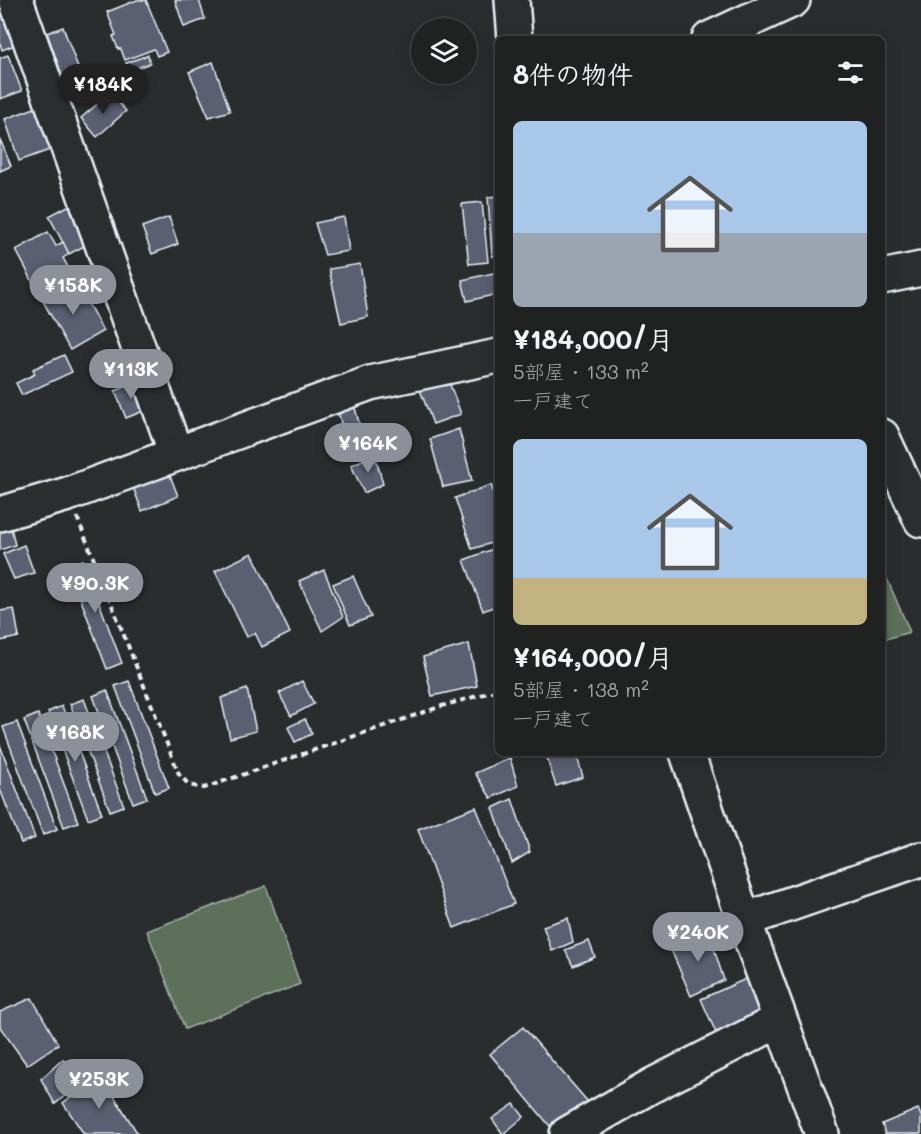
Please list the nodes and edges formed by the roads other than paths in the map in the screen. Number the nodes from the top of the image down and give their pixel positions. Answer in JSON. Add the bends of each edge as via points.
{"nodes":[{"id":1,"x":16,"y":0,"type":"edge"},
{"id":2,"x":512,"y":0,"type":"edge"},
{"id":3,"x":793,"y":0,"type":"edge"},
{"id":4,"x":514,"y":36,"type":"edge"},
{"id":5,"x":715,"y":36,"type":"edge"},
{"id":6,"x":921,"y":269,"type":"edge"},
{"id":7,"x":885,"y":276,"type":"edge"},
{"id":8,"x":495,"y":357,"type":"edge"},
{"id":9,"x":885,"y":442,"type":"edge"},
{"id":10,"x":176,"y":454,"type":"junction"},
{"id":11,"x":0,"y":514,"type":"edge"},
{"id":12,"x":921,"y":520,"type":"edge"},
{"id":13,"x":688,"y":756,"type":"edge"},
{"id":14,"x":921,"y":859,"type":"edge"},
{"id":15,"x":744,"y":920,"type":"junction"},
{"id":16,"x":780,"y":1020,"type":"junction"},
{"id":17,"x":567,"y":1134,"type":"edge"},
{"id":18,"x":822,"y":1134,"type":"edge"}],
"edges":[{"from":1,"to":10,"type":"street"},
{"from":2,"to":4,"type":"street"},
{"from":3,"to":5,"type":"street"},
{"from":6,"to":7,"type":"street"},
{"from":8,"to":10,"type":"street","via":[[370,383]]},
{"from":9,"to":12,"type":"street"},
{"from":10,"to":11,"type":"street","via":[[68,494]]},
{"from":13,"to":15,"type":"street"},
{"from":14,"to":15,"type":"street"},
{"from":15,"to":16,"type":"street"},
{"from":16,"to":17,"type":"street"},
{"from":16,"to":18,"type":"street"}]}
